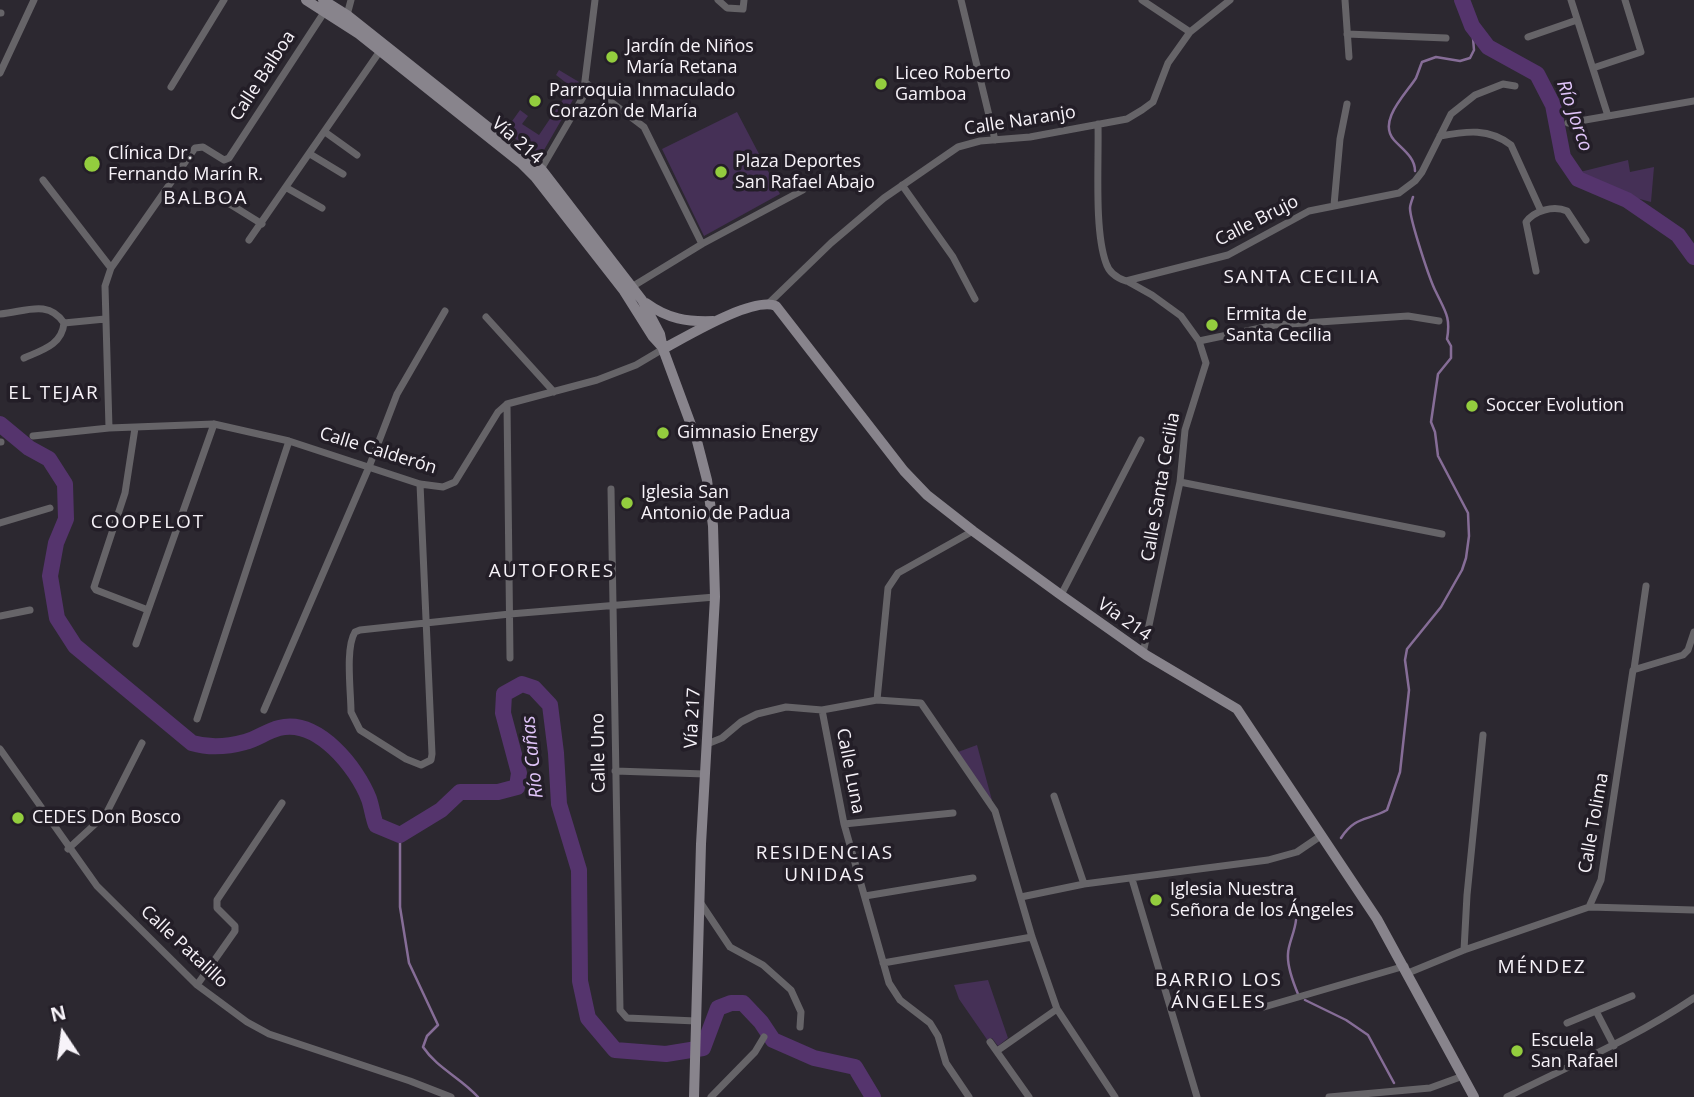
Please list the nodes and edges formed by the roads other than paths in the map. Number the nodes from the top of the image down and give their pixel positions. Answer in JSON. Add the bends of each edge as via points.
{"nodes":[{"id":1,"x":34,"y":0,"type":"edge"},
{"id":2,"x":225,"y":0,"type":"edge"},
{"id":3,"x":306,"y":0,"type":"edge"},
{"id":4,"x":351,"y":0,"type":"edge"},
{"id":5,"x":594,"y":0,"type":"edge"},
{"id":6,"x":718,"y":0,"type":"edge"},
{"id":7,"x":744,"y":0,"type":"edge"},
{"id":8,"x":961,"y":0,"type":"edge"},
{"id":9,"x":1142,"y":0,"type":"edge"},
{"id":10,"x":1345,"y":0,"type":"edge"},
{"id":11,"x":1571,"y":0,"type":"edge"},
{"id":12,"x":1625,"y":0,"type":"edge"},
{"id":13,"x":1228,"y":1,"type":"edge"},
{"id":14,"x":326,"y":5,"type":"edge"},
{"id":15,"x":347,"y":15,"type":"junction"},
{"id":16,"x":1577,"y":20,"type":"junction"},
{"id":17,"x":1190,"y":32,"type":"junction"},
{"id":18,"x":1347,"y":34,"type":"junction"},
{"id":19,"x":1528,"y":37,"type":"dead end"},
{"id":20,"x":1446,"y":38,"type":"dead end"},
{"id":21,"x":0,"y":50,"type":"edge"},
{"id":22,"x":380,"y":51,"type":"junction"},
{"id":23,"x":9,"y":54,"type":"junction"},
{"id":24,"x":1349,"y":57,"type":"dead end"},
{"id":25,"x":1593,"y":68,"type":"junction"},
{"id":26,"x":0,"y":73,"type":"edge"},
{"id":27,"x":586,"y":83,"type":"junction"},
{"id":28,"x":1515,"y":86,"type":"dead end"},
{"id":29,"x":171,"y":87,"type":"dead end"},
{"id":30,"x":1694,"y":101,"type":"edge"},
{"id":31,"x":1347,"y":104,"type":"dead end"},
{"id":32,"x":1608,"y":116,"type":"junction"},
{"id":33,"x":1569,"y":123,"type":"dead end"},
{"id":34,"x":1098,"y":124,"type":"junction"},
{"id":35,"x":325,"y":132,"type":"junction"},
{"id":36,"x":1440,"y":136,"type":"junction"},
{"id":37,"x":995,"y":140,"type":"junction"},
{"id":38,"x":310,"y":154,"type":"junction"},
{"id":39,"x":357,"y":155,"type":"dead end"},
{"id":40,"x":539,"y":173,"type":"junction"},
{"id":41,"x":343,"y":174,"type":"dead end"},
{"id":42,"x":43,"y":180,"type":"dead end"},
{"id":43,"x":902,"y":185,"type":"junction"},
{"id":44,"x":287,"y":188,"type":"junction"},
{"id":45,"x":803,"y":190,"type":"dead end"},
{"id":46,"x":225,"y":201,"type":"dead end"},
{"id":47,"x":1334,"y":205,"type":"junction"},
{"id":48,"x":322,"y":208,"type":"dead end"},
{"id":49,"x":1541,"y":211,"type":"junction"},
{"id":50,"x":262,"y":224,"type":"junction"},
{"id":51,"x":250,"y":240,"type":"dead end"},
{"id":52,"x":1586,"y":240,"type":"dead end"},
{"id":53,"x":702,"y":244,"type":"junction"},
{"id":54,"x":111,"y":268,"type":"junction"},
{"id":55,"x":1536,"y":271,"type":"dead end"},
{"id":56,"x":1126,"y":281,"type":"junction"},
{"id":57,"x":628,"y":289,"type":"junction"},
{"id":58,"x":975,"y":299,"type":"dead end"},
{"id":59,"x":642,"y":300,"type":"junction"},
{"id":60,"x":769,"y":303,"type":"junction"},
{"id":61,"x":445,"y":311,"type":"dead end"},
{"id":62,"x":0,"y":314,"type":"edge"},
{"id":63,"x":486,"y":317,"type":"dead end"},
{"id":64,"x":105,"y":319,"type":"junction"},
{"id":65,"x":718,"y":321,"type":"junction"},
{"id":66,"x":1439,"y":321,"type":"dead end"},
{"id":67,"x":64,"y":323,"type":"junction"},
{"id":68,"x":1199,"y":341,"type":"junction"},
{"id":69,"x":663,"y":349,"type":"junction"},
{"id":70,"x":24,"y":358,"type":"dead end"},
{"id":71,"x":554,"y":392,"type":"junction"},
{"id":72,"x":507,"y":404,"type":"junction"},
{"id":73,"x":214,"y":424,"type":"junction"},
{"id":74,"x":109,"y":428,"type":"junction"},
{"id":75,"x":135,"y":428,"type":"junction"},
{"id":76,"x":33,"y":436,"type":"dead end"},
{"id":77,"x":1141,"y":440,"type":"dead end"},
{"id":78,"x":289,"y":441,"type":"junction"},
{"id":79,"x":369,"y":467,"type":"junction"},
{"id":80,"x":1180,"y":482,"type":"junction"},
{"id":81,"x":420,"y":484,"type":"junction"},
{"id":82,"x":611,"y":489,"type":"dead end"},
{"id":83,"x":50,"y":508,"type":"dead end"},
{"id":84,"x":0,"y":523,"type":"edge"},
{"id":85,"x":973,"y":531,"type":"junction"},
{"id":86,"x":1442,"y":534,"type":"dead end"},
{"id":87,"x":1646,"y":586,"type":"dead end"},
{"id":88,"x":1061,"y":594,"type":"junction"},
{"id":89,"x":715,"y":597,"type":"junction"},
{"id":90,"x":612,"y":605,"type":"junction"},
{"id":91,"x":30,"y":610,"type":"dead end"},
{"id":92,"x":148,"y":610,"type":"junction"},
{"id":93,"x":510,"y":614,"type":"junction"},
{"id":94,"x":0,"y":616,"type":"edge"},
{"id":95,"x":425,"y":624,"type":"junction"},
{"id":96,"x":1694,"y":632,"type":"edge"},
{"id":97,"x":136,"y":644,"type":"dead end"},
{"id":98,"x":1143,"y":653,"type":"junction"},
{"id":99,"x":510,"y":659,"type":"dead end"},
{"id":100,"x":1634,"y":669,"type":"junction"},
{"id":101,"x":877,"y":700,"type":"junction"},
{"id":102,"x":264,"y":710,"type":"dead end"},
{"id":103,"x":822,"y":710,"type":"junction"},
{"id":104,"x":197,"y":719,"type":"dead end"},
{"id":105,"x":1483,"y":734,"type":"dead end"},
{"id":106,"x":142,"y":743,"type":"dead end"},
{"id":107,"x":707,"y":744,"type":"junction"},
{"id":108,"x":0,"y":749,"type":"edge"},
{"id":109,"x":615,"y":771,"type":"junction"},
{"id":110,"x":705,"y":774,"type":"junction"},
{"id":111,"x":1054,"y":796,"type":"dead end"},
{"id":112,"x":282,"y":803,"type":"dead end"},
{"id":113,"x":953,"y":813,"type":"dead end"},
{"id":114,"x":844,"y":824,"type":"junction"},
{"id":115,"x":1322,"y":835,"type":"junction"},
{"id":116,"x":68,"y":849,"type":"junction"},
{"id":117,"x":973,"y":878,"type":"dead end"},
{"id":118,"x":1132,"y":879,"type":"junction"},
{"id":119,"x":1084,"y":884,"type":"junction"},
{"id":120,"x":864,"y":896,"type":"junction"},
{"id":121,"x":1021,"y":897,"type":"junction"},
{"id":122,"x":700,"y":902,"type":"junction"},
{"id":123,"x":1589,"y":907,"type":"junction"},
{"id":124,"x":1694,"y":910,"type":"edge"},
{"id":125,"x":1032,"y":937,"type":"junction"},
{"id":126,"x":1464,"y":950,"type":"junction"},
{"id":127,"x":883,"y":963,"type":"junction"},
{"id":128,"x":1406,"y":970,"type":"junction"},
{"id":129,"x":197,"y":985,"type":"junction"},
{"id":130,"x":1632,"y":996,"type":"dead end"},
{"id":131,"x":1694,"y":998,"type":"edge"},
{"id":132,"x":1264,"y":1007,"type":"dead end"},
{"id":133,"x":1057,"y":1009,"type":"junction"},
{"id":134,"x":1596,"y":1011,"type":"junction"},
{"id":135,"x":696,"y":1021,"type":"junction"},
{"id":136,"x":1567,"y":1023,"type":"dead end"},
{"id":137,"x":800,"y":1027,"type":"dead end"},
{"id":138,"x":764,"y":1037,"type":"dead end"},
{"id":139,"x":990,"y":1042,"type":"dead end"},
{"id":140,"x":1614,"y":1046,"type":"junction"},
{"id":141,"x":997,"y":1051,"type":"junction"},
{"id":142,"x":1463,"y":1076,"type":"junction"},
{"id":143,"x":451,"y":1097,"type":"edge"},
{"id":144,"x":694,"y":1097,"type":"edge"},
{"id":145,"x":711,"y":1097,"type":"edge"},
{"id":146,"x":969,"y":1097,"type":"edge"},
{"id":147,"x":1029,"y":1097,"type":"edge"},
{"id":148,"x":1115,"y":1097,"type":"edge"},
{"id":149,"x":1197,"y":1097,"type":"edge"},
{"id":150,"x":1329,"y":1097,"type":"edge"},
{"id":151,"x":1474,"y":1097,"type":"edge"},
{"id":152,"x":1507,"y":1097,"type":"edge"}],
"edges":[{"from":1,"to":23,"type":"street"},
{"from":2,"to":29,"type":"street"},
{"from":3,"to":14,"type":"main road","name":"Vía 214"},
{"from":4,"to":15,"type":"street"},
{"from":5,"to":27,"type":"street"},
{"from":6,"to":7,"type":"street","via":[[727,8],[743,9]]},
{"from":8,"to":37,"type":"street"},
{"from":9,"to":17,"type":"street"},
{"from":10,"to":18,"type":"street"},
{"from":11,"to":16,"type":"street"},
{"from":12,"to":25,"type":"street","via":[[1641,52]]},
{"from":13,"to":17,"type":"street","name":"Calle Naranjo"},
{"from":14,"to":15,"type":"main road","name":"Vía 214"},
{"from":14,"to":22,"type":"main road","name":"Vía 214"},
{"from":14,"to":54,"type":"street","name":"Calle Balboa","via":[[227,159],[203,147],[195,148]]},
{"from":15,"to":40,"type":"main road","name":"Vía 214"},
{"from":16,"to":19,"type":"street"},
{"from":16,"to":25,"type":"street"},
{"from":17,"to":34,"type":"street","name":"Calle Naranjo","via":[[1168,63],[1153,102],[1127,118]]},
{"from":18,"to":20,"type":"street"},
{"from":18,"to":24,"type":"street"},
{"from":21,"to":23,"type":"street"},
{"from":22,"to":35,"type":"street"},
{"from":22,"to":40,"type":"main road","name":"Vía 214"},
{"from":23,"to":26,"type":"street"},
{"from":25,"to":32,"type":"street"},
{"from":27,"to":40,"type":"street","via":[[575,113]]},
{"from":27,"to":53,"type":"street","via":[[644,127]]},
{"from":28,"to":36,"type":"street","name":"Calle Brujo","via":[[1503,84],[1475,95],[1451,114]]},
{"from":30,"to":32,"type":"street"},
{"from":31,"to":47,"type":"street"},
{"from":32,"to":33,"type":"street"},
{"from":34,"to":37,"type":"street","name":"Calle Naranjo"},
{"from":34,"to":56,"type":"street","via":[[1100,229],[1106,263],[1114,275]]},
{"from":35,"to":38,"type":"street"},
{"from":35,"to":39,"type":"street"},
{"from":36,"to":47,"type":"street","name":"Calle Brujo","via":[[1409,187],[1391,196]]},
{"from":36,"to":49,"type":"street","via":[[1474,131],[1502,137],[1511,145]]},
{"from":37,"to":43,"type":"street","name":"Calle Naranjo","via":[[958,147]]},
{"from":38,"to":41,"type":"street"},
{"from":38,"to":44,"type":"street"},
{"from":40,"to":57,"type":"main road","name":"Vía 214"},
{"from":42,"to":54,"type":"street"},
{"from":43,"to":58,"type":"street","via":[[953,257]]},
{"from":43,"to":60,"type":"street","name":"Calle Naranjo","via":[[831,243]]},
{"from":44,"to":48,"type":"street"},
{"from":44,"to":50,"type":"street"},
{"from":45,"to":53,"type":"street"},
{"from":46,"to":50,"type":"street"},
{"from":47,"to":56,"type":"street","name":"Calle Brujo","via":[[1309,211],[1228,255]]},
{"from":49,"to":52,"type":"street","via":[[1564,209]]},
{"from":49,"to":55,"type":"street","via":[[1526,222]]},
{"from":50,"to":51,"type":"street"},
{"from":53,"to":57,"type":"street"},
{"from":54,"to":64,"type":"street","name":"Calle Balboa","via":[[105,286]]},
{"from":56,"to":68,"type":"street","via":[[1176,311]]},
{"from":57,"to":59,"type":"main road","name":"Vía 214"},
{"from":57,"to":69,"type":"main road","name":"Vía 214"},
{"from":59,"to":65,"type":"main road","via":[[671,318]]},
{"from":59,"to":69,"type":"main road","name":"Vía 214"},
{"from":60,"to":65,"type":"main road"},
{"from":60,"to":85,"type":"main road","name":"Vía 214","via":[[781,310],[904,471]]},
{"from":61,"to":79,"type":"street","via":[[397,394]]},
{"from":62,"to":67,"type":"street","via":[[42,308],[57,312]]},
{"from":63,"to":71,"type":"street"},
{"from":64,"to":67,"type":"street"},
{"from":64,"to":74,"type":"street","name":"Calle Balboa"},
{"from":65,"to":69,"type":"main road"},
{"from":66,"to":68,"type":"street","via":[[1408,316],[1275,325]]},
{"from":67,"to":70,"type":"street","via":[[55,344]]},
{"from":68,"to":80,"type":"street","name":"Calle Santa Cecilia","via":[[1205,366],[1185,430]]},
{"from":69,"to":71,"type":"street","via":[[636,365]]},
{"from":69,"to":89,"type":"main road","name":"Vía 217","via":[[707,480]]},
{"from":71,"to":72,"type":"street"},
{"from":72,"to":81,"type":"street","name":"Calle Calderón","via":[[455,482]]},
{"from":72,"to":93,"type":"street"},
{"from":73,"to":75,"type":"street","name":"Calle Calderón"},
{"from":73,"to":78,"type":"street","name":"Calle Calderón"},
{"from":73,"to":92,"type":"street"},
{"from":74,"to":75,"type":"street","name":"Calle Calderón"},
{"from":74,"to":76,"type":"street","name":"Calle Calderón"},
{"from":75,"to":92,"type":"street","via":[[125,493],[94,587]]},
{"from":77,"to":88,"type":"street"},
{"from":78,"to":79,"type":"street","name":"Calle Calderón"},
{"from":78,"to":104,"type":"street"},
{"from":79,"to":81,"type":"street","name":"Calle Calderón"},
{"from":79,"to":102,"type":"street"},
{"from":80,"to":86,"type":"street"},
{"from":80,"to":98,"type":"street","name":"Calle Santa Cecilia"},
{"from":81,"to":95,"type":"street"},
{"from":82,"to":90,"type":"street","name":"Calle Uno"},
{"from":83,"to":84,"type":"street"},
{"from":85,"to":88,"type":"main road","name":"Vía 214"},
{"from":85,"to":101,"type":"street","via":[[891,580]]},
{"from":87,"to":100,"type":"street","name":"Calle Tolima"},
{"from":88,"to":98,"type":"main road","name":"Vía 214"},
{"from":89,"to":90,"type":"street"},
{"from":89,"to":107,"type":"main road","name":"Vía 217"},
{"from":90,"to":93,"type":"street"},
{"from":90,"to":109,"type":"street","name":"Calle Uno"},
{"from":91,"to":94,"type":"street"},
{"from":92,"to":97,"type":"street"},
{"from":93,"to":95,"type":"street"},
{"from":93,"to":99,"type":"street"},
{"from":95,"to":95,"type":"street","via":[[432,754],[427,763],[414,763],[360,730],[351,712],[350,663],[353,635],[360,630]]},
{"from":96,"to":100,"type":"street","via":[[1683,655]]},
{"from":98,"to":115,"type":"main road","name":"Vía 214","via":[[1237,709]]},
{"from":100,"to":123,"type":"street","name":"Calle Tolima","via":[[1601,880]]},
{"from":101,"to":103,"type":"street"},
{"from":101,"to":121,"type":"street","via":[[921,702],[995,811]]},
{"from":103,"to":107,"type":"street","via":[[786,707],[757,714]]},
{"from":103,"to":114,"type":"street","name":"Calle Luna"},
{"from":105,"to":126,"type":"street"},
{"from":106,"to":116,"type":"street","via":[[106,814]]},
{"from":107,"to":110,"type":"main road","name":"Vía 217"},
{"from":108,"to":116,"type":"street","name":"Calle Patalillo"},
{"from":109,"to":110,"type":"street"},
{"from":109,"to":135,"type":"street","name":"Calle Uno","via":[[620,1010],[627,1018]]},
{"from":110,"to":122,"type":"main road","name":"Vía 217"},
{"from":111,"to":119,"type":"street"},
{"from":112,"to":129,"type":"street","via":[[217,900],[217,908],[235,931]]},
{"from":113,"to":114,"type":"street"},
{"from":114,"to":120,"type":"street","name":"Calle Luna"},
{"from":115,"to":118,"type":"street","via":[[1297,852],[1268,860]]},
{"from":115,"to":128,"type":"main road","name":"Vía 214"},
{"from":116,"to":129,"type":"street","name":"Calle Patalillo","via":[[97,886]]},
{"from":117,"to":120,"type":"street"},
{"from":118,"to":119,"type":"street"},
{"from":118,"to":149,"type":"street"},
{"from":119,"to":121,"type":"street"},
{"from":120,"to":127,"type":"street","name":"Calle Luna"},
{"from":121,"to":125,"type":"street"},
{"from":122,"to":135,"type":"main road","name":"Vía 217"},
{"from":122,"to":137,"type":"street","via":[[730,947],[763,965],[791,990],[801,1012]]},
{"from":123,"to":124,"type":"street"},
{"from":123,"to":126,"type":"street"},
{"from":125,"to":127,"type":"street"},
{"from":125,"to":133,"type":"street"},
{"from":126,"to":128,"type":"street"},
{"from":127,"to":146,"type":"street","name":"Calle Luna","via":[[900,1000],[930,1023],[946,1063]]},
{"from":128,"to":132,"type":"street"},
{"from":128,"to":142,"type":"main road","name":"Vía 214"},
{"from":129,"to":143,"type":"street","name":"Calle Patalillo","via":[[269,1034]]},
{"from":130,"to":134,"type":"street"},
{"from":131,"to":140,"type":"street"},
{"from":133,"to":141,"type":"street"},
{"from":133,"to":148,"type":"street"},
{"from":134,"to":136,"type":"street"},
{"from":134,"to":140,"type":"street"},
{"from":135,"to":144,"type":"main road","name":"Vía 217"},
{"from":138,"to":145,"type":"street"},
{"from":139,"to":141,"type":"street"},
{"from":140,"to":152,"type":"street"},
{"from":141,"to":147,"type":"street"},
{"from":142,"to":150,"type":"street","via":[[1430,1088]]},
{"from":142,"to":151,"type":"main road","name":"Vía 214"}]}
